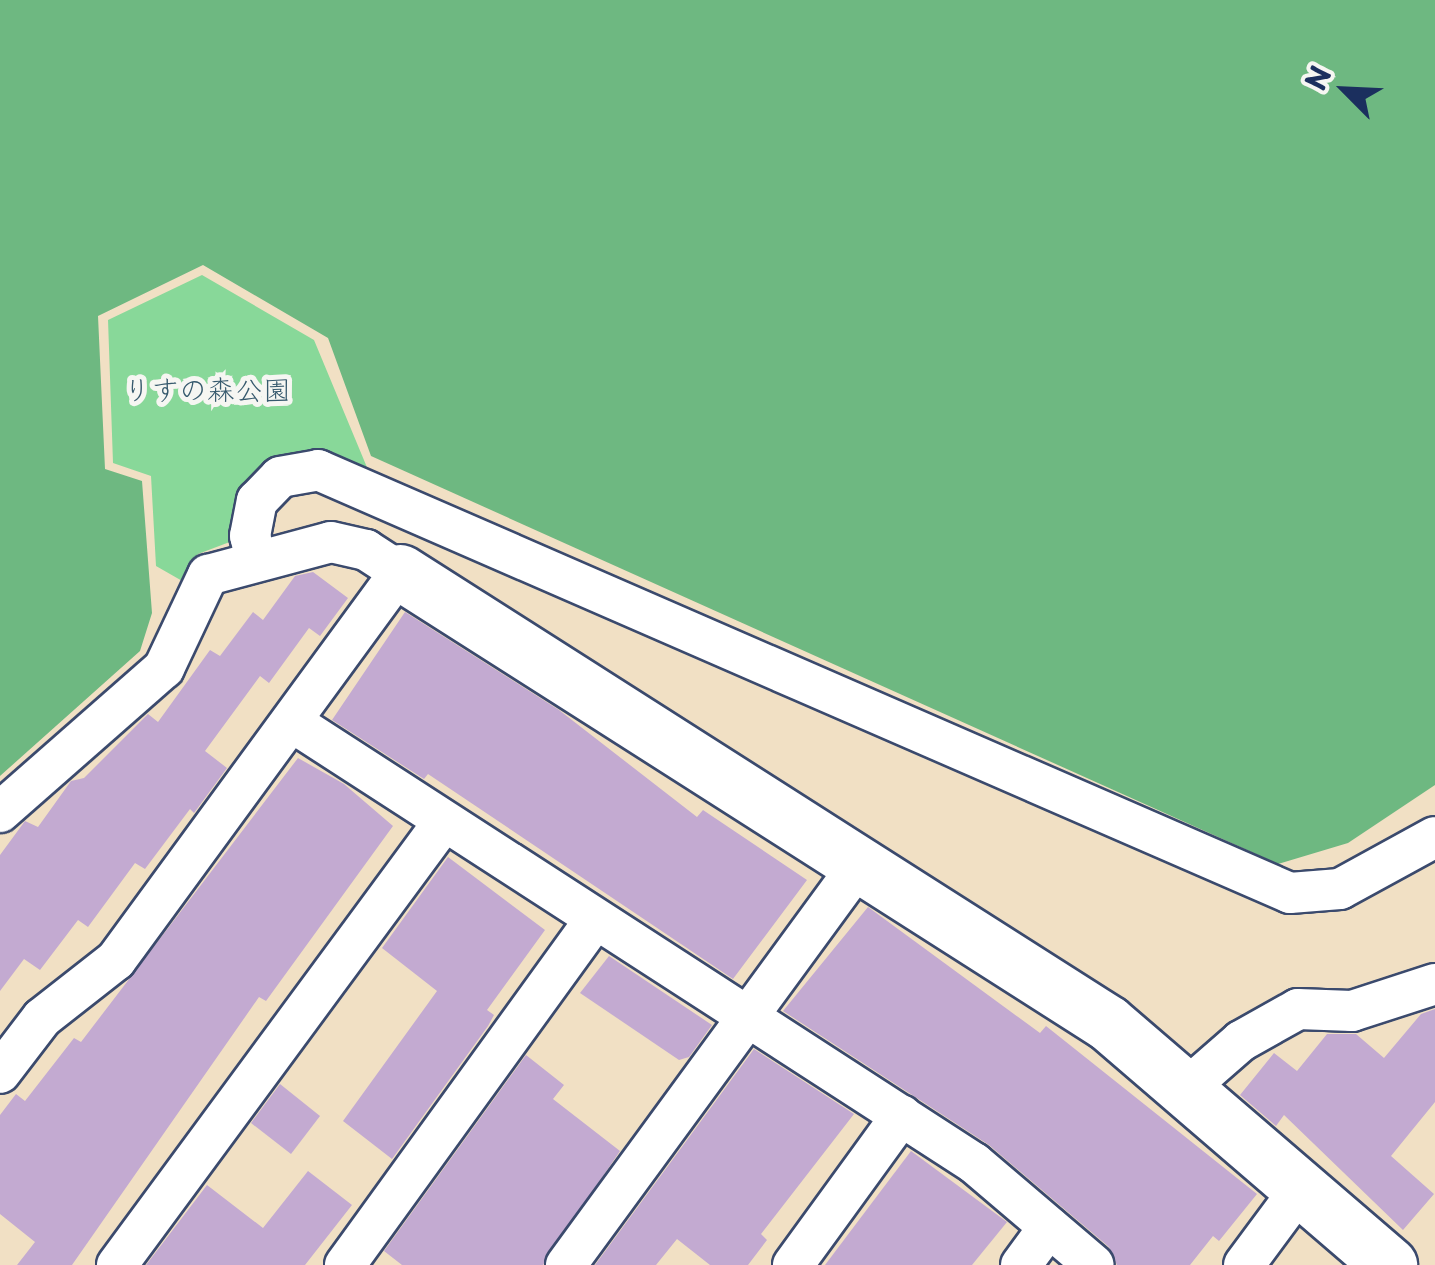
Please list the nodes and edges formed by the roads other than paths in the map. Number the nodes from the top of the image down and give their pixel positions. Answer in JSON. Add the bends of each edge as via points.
{"nodes":[{"id":1,"x":256,"y":560,"type":"junction"},
{"id":2,"x":400,"y":572,"type":"junction"},
{"id":3,"x":292,"y":722,"type":"junction"},
{"id":4,"x":0,"y":812,"type":"edge"},
{"id":5,"x":442,"y":824,"type":"junction"},
{"id":6,"x":1435,"y":836,"type":"edge"},
{"id":7,"x":861,"y":862,"type":"junction"},
{"id":8,"x":594,"y":922,"type":"junction"},
{"id":9,"x":1435,"y":984,"type":"edge"},
{"id":10,"x":747,"y":1015,"type":"junction"},
{"id":11,"x":0,"y":1074,"type":"edge"},
{"id":12,"x":1186,"y":1090,"type":"junction"},
{"id":13,"x":902,"y":1115,"type":"junction"},
{"id":14,"x":1298,"y":1192,"type":"junction"},
{"id":15,"x":1048,"y":1227,"type":"junction"},
{"id":16,"x":117,"y":1265,"type":"edge"},
{"id":17,"x":345,"y":1265,"type":"edge"},
{"id":18,"x":566,"y":1265,"type":"edge"},
{"id":19,"x":793,"y":1265,"type":"edge"},
{"id":20,"x":1021,"y":1265,"type":"edge"},
{"id":21,"x":1094,"y":1265,"type":"edge"},
{"id":22,"x":1244,"y":1265,"type":"edge"},
{"id":23,"x":1390,"y":1265,"type":"edge"}],
"edges":[{"from":1,"to":2,"type":"street","via":[[331,542],[366,550]]},
{"from":1,"to":4,"type":"street","via":[[208,575],[164,668]]},
{"from":1,"to":6,"type":"street","via":[[250,536],[257,500],[280,478],[318,470],[1290,892],[1340,889]]},
{"from":2,"to":3,"type":"street"},
{"from":2,"to":7,"type":"street"},
{"from":3,"to":5,"type":"street"},
{"from":3,"to":11,"type":"street","via":[[116,960],[42,1018]]},
{"from":5,"to":8,"type":"street"},
{"from":5,"to":16,"type":"street"},
{"from":7,"to":10,"type":"street"},
{"from":7,"to":12,"type":"street","via":[[1108,1024]]},
{"from":8,"to":10,"type":"street"},
{"from":8,"to":17,"type":"street"},
{"from":9,"to":12,"type":"street","via":[[1352,1011],[1298,1010],[1241,1041]]},
{"from":10,"to":13,"type":"street"},
{"from":10,"to":18,"type":"street"},
{"from":12,"to":14,"type":"street"},
{"from":13,"to":15,"type":"street","via":[[974,1163]]},
{"from":13,"to":19,"type":"street"},
{"from":14,"to":22,"type":"street"},
{"from":14,"to":23,"type":"street"},
{"from":15,"to":20,"type":"street"},
{"from":15,"to":21,"type":"street"}]}
